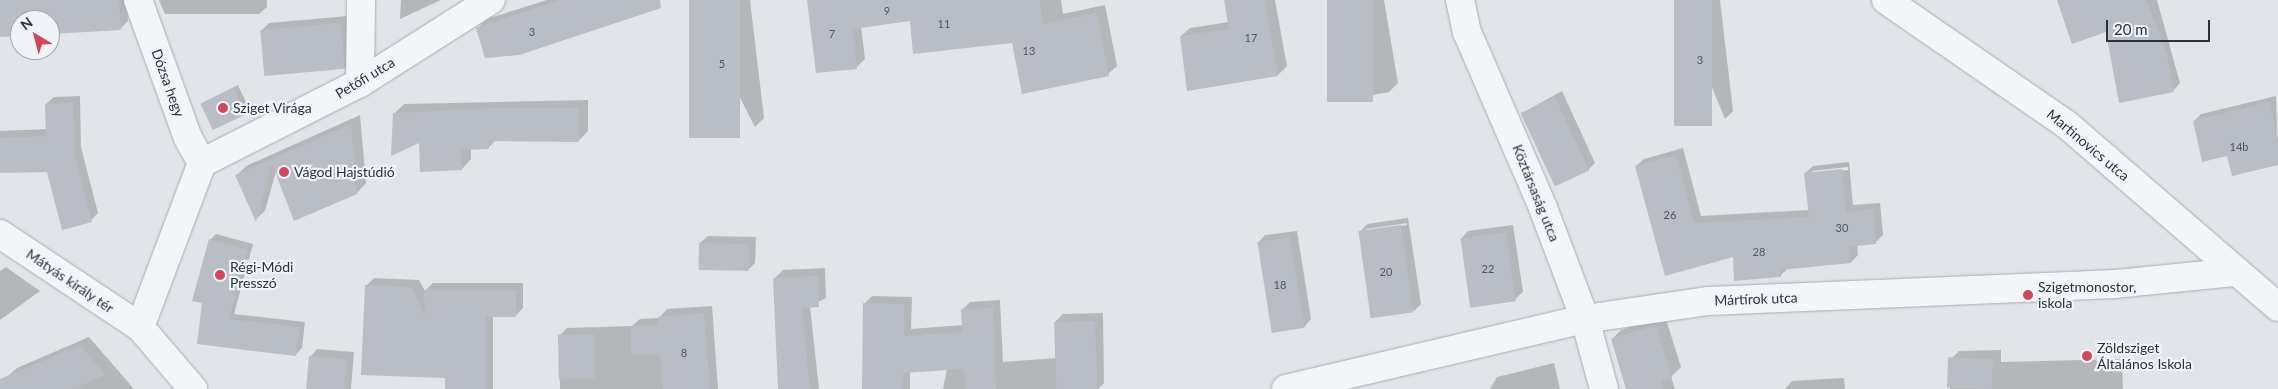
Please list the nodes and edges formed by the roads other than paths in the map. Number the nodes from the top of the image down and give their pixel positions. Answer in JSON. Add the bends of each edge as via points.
{"nodes":[{"id":1,"x":138,"y":0,"type":"edge"},
{"id":2,"x":362,"y":0,"type":"edge"},
{"id":3,"x":491,"y":0,"type":"edge"},
{"id":4,"x":1460,"y":0,"type":"edge"},
{"id":5,"x":1886,"y":0,"type":"edge"},
{"id":6,"x":360,"y":84,"type":"junction"},
{"id":7,"x":202,"y":163,"type":"junction"},
{"id":8,"x":0,"y":234,"type":"edge"},
{"id":9,"x":2235,"y":272,"type":"junction"},
{"id":10,"x":2278,"y":307,"type":"edge"},
{"id":11,"x":1585,"y":319,"type":"junction"},
{"id":12,"x":140,"y":327,"type":"junction"},
{"id":13,"x":193,"y":389,"type":"edge"},
{"id":14,"x":1286,"y":389,"type":"edge"},
{"id":15,"x":1604,"y":389,"type":"edge"}],
"edges":[{"from":1,"to":7,"type":"street","name":"Dózsa hegy","via":[[188,138]]},
{"from":2,"to":6,"type":"street"},
{"from":3,"to":6,"type":"street","name":"Petőfi utca"},
{"from":4,"to":11,"type":"street","name":"Köztársaság utca","via":[[1467,32],[1544,208]]},
{"from":5,"to":9,"type":"street","name":"Martinovics utca","via":[[2066,124]]},
{"from":6,"to":7,"type":"street","name":"Petőfi utca"},
{"from":7,"to":12,"type":"street"},
{"from":8,"to":12,"type":"street","name":"Mátyás király tér"},
{"from":9,"to":10,"type":"street","name":"Martinovics utca"},
{"from":9,"to":11,"type":"street","name":"Mártírok utca","via":[[2115,284],[1709,300]]},
{"from":11,"to":14,"type":"street","name":"Mártírok utca"},
{"from":11,"to":15,"type":"street","name":"Köztársaság utca"},
{"from":12,"to":13,"type":"street","name":"Mátyás király tér"}]}
